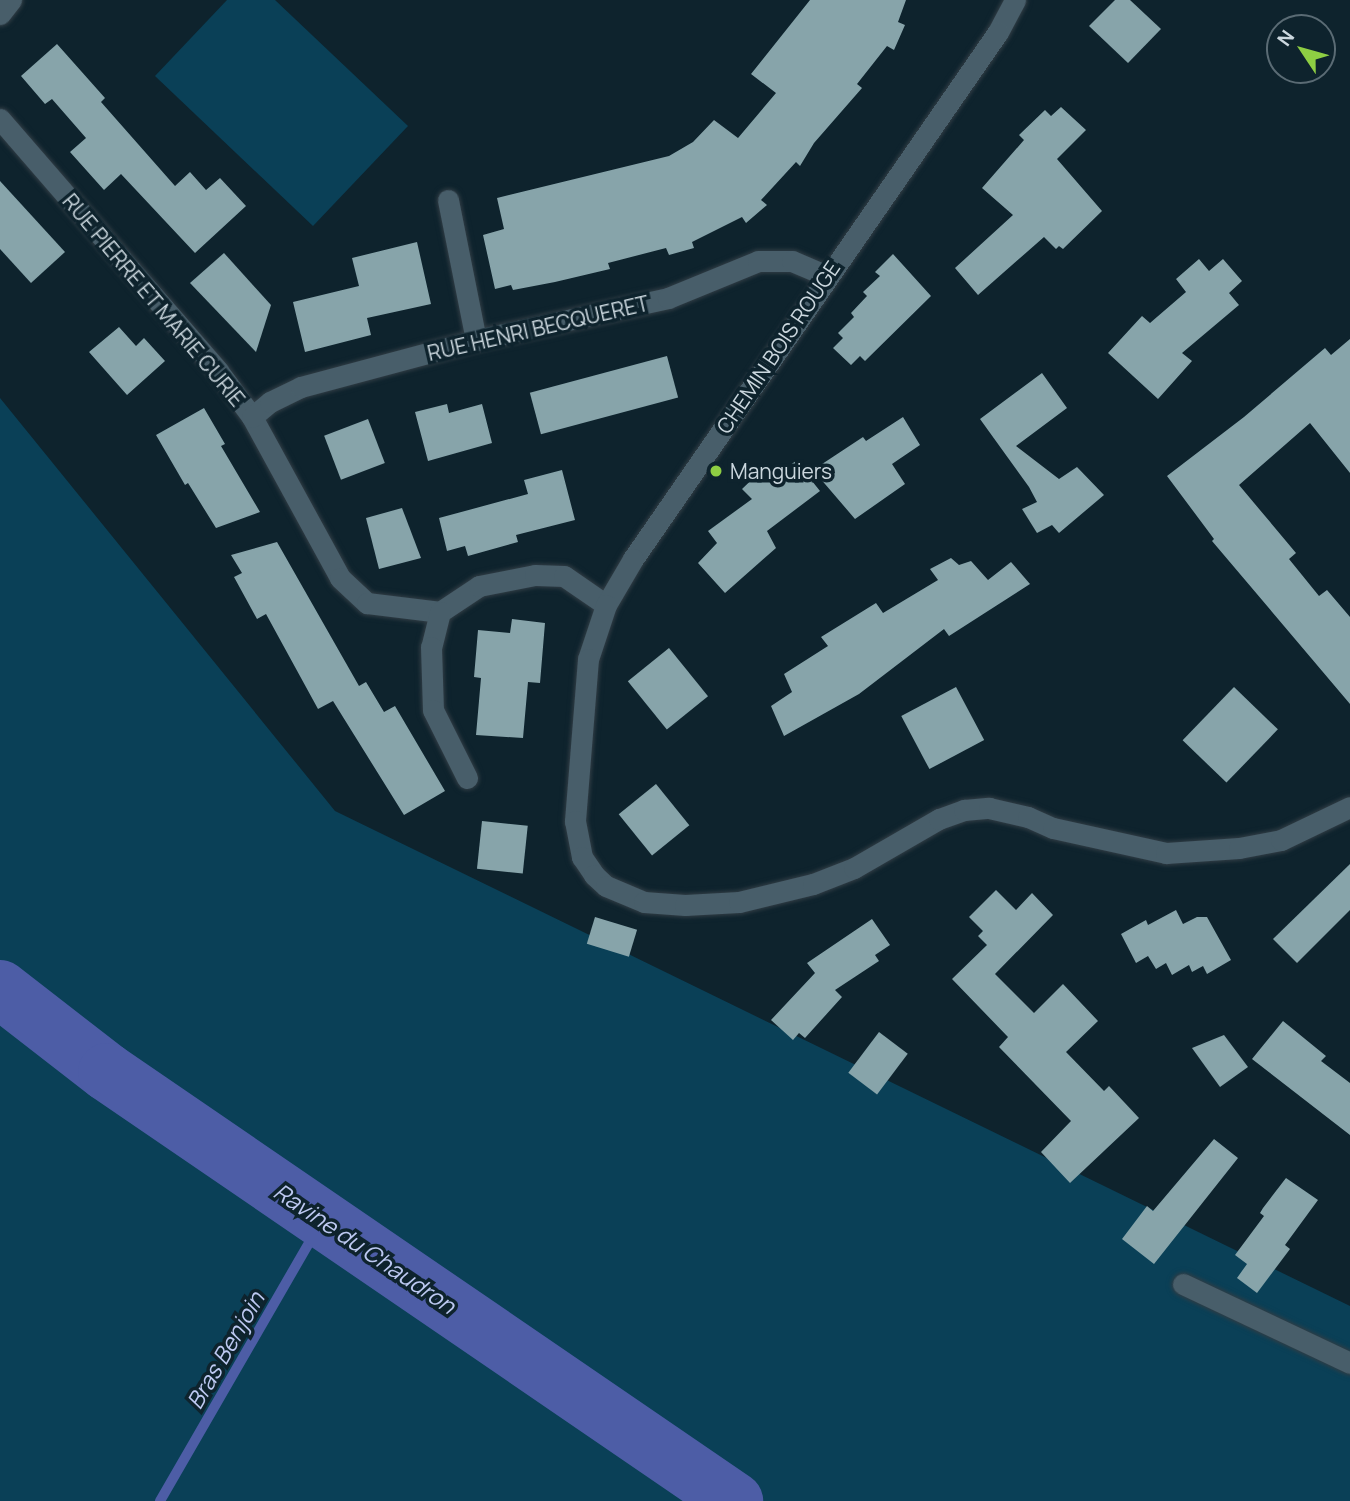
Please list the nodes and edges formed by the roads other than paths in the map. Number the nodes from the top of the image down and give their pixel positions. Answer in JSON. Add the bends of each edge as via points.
{"nodes":[{"id":1,"x":11,"y":0,"type":"edge"},
{"id":2,"x":1015,"y":0,"type":"edge"},
{"id":3,"x":0,"y":14,"type":"edge"},
{"id":4,"x":0,"y":119,"type":"edge"},
{"id":5,"x":448,"y":200,"type":"dead end"},
{"id":6,"x":827,"y":275,"type":"junction"},
{"id":7,"x":476,"y":340,"type":"junction"},
{"id":8,"x":252,"y":417,"type":"junction"},
{"id":9,"x":606,"y":605,"type":"junction"},
{"id":10,"x":440,"y":612,"type":"junction"},
{"id":11,"x":467,"y":778,"type":"dead end"},
{"id":12,"x":1350,"y":807,"type":"edge"},
{"id":13,"x":1182,"y":1284,"type":"dead end"},
{"id":14,"x":1350,"y":1363,"type":"edge"}],
"edges":[{"from":1,"to":3,"type":"street"},
{"from":2,"to":6,"type":"street","name":"CHEMIN BOIS ROUGE","via":[[998,32]]},
{"from":4,"to":8,"type":"street","name":"RUE PIERRE ET MARIE CURIE","via":[[218,371]]},
{"from":5,"to":7,"type":"street"},
{"from":6,"to":7,"type":"street","name":"RUE HENRI BECQUERET","via":[[792,261],[758,261],[668,298]]},
{"from":6,"to":9,"type":"street","name":"CHEMIN BOIS ROUGE"},
{"from":7,"to":8,"type":"street","name":"RUE HENRI BECQUERET","via":[[301,387]]},
{"from":8,"to":10,"type":"street","name":"RUE PIERRE ET MARIE CURIE","via":[[340,578],[367,603]]},
{"from":9,"to":10,"type":"street","via":[[565,576],[535,575],[479,586]]},
{"from":9,"to":12,"type":"street","name":"CHEMIN BOIS ROUGE","via":[[589,659],[575,821],[582,857],[594,875],[624,896],[644,902],[739,902],[813,884],[854,868],[939,819],[964,810],[989,808],[1053,828],[1166,853],[1281,840]]},
{"from":10,"to":11,"type":"street","via":[[431,647],[433,710]]},
{"from":13,"to":14,"type":"street"}]}
